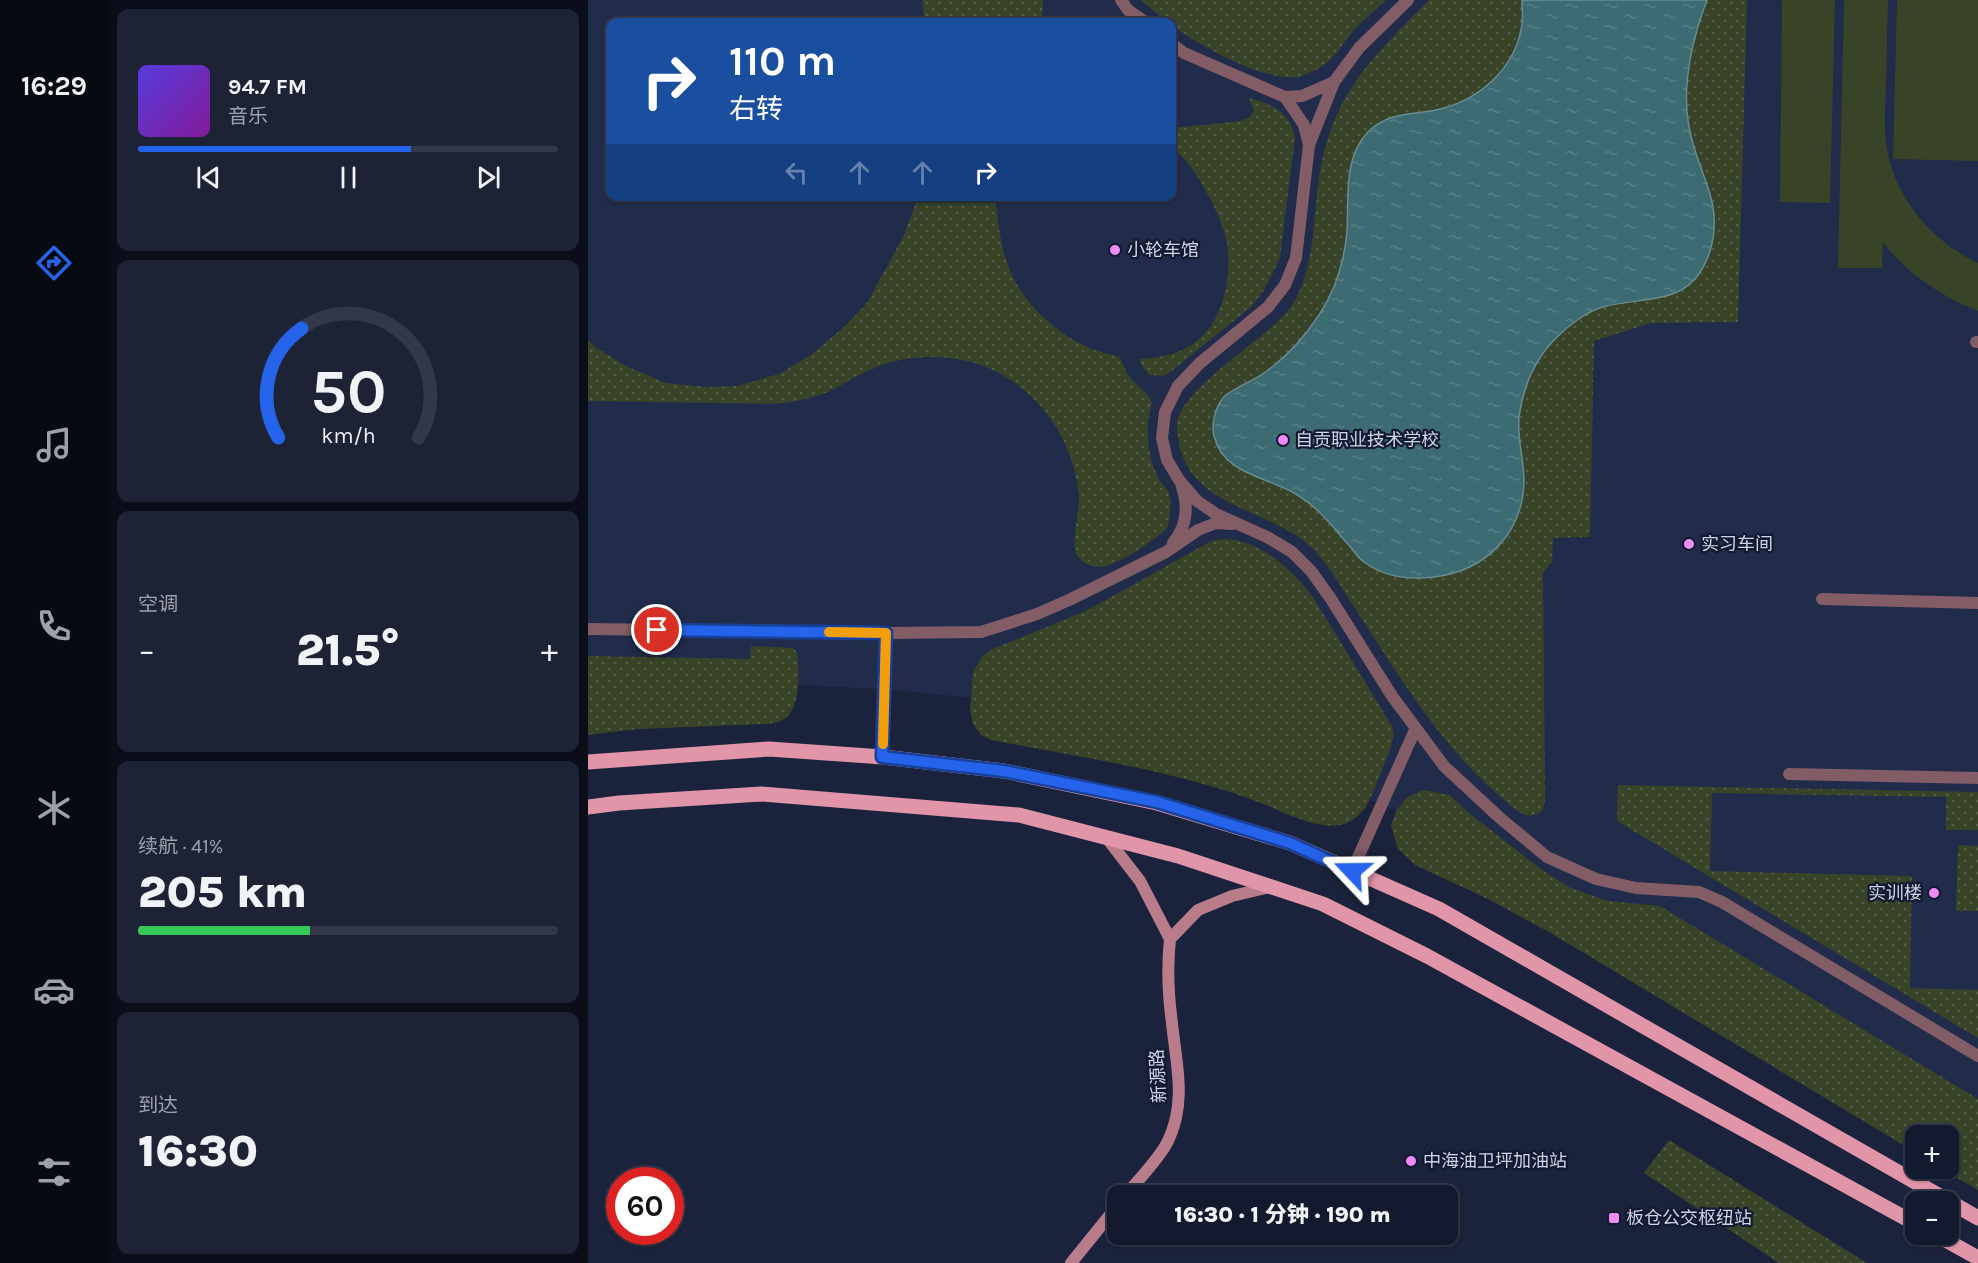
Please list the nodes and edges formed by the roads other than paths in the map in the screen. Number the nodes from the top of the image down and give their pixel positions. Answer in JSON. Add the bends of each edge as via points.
{"nodes":[{"id":1,"x":1121,"y":0,"type":"edge"},
{"id":2,"x":1408,"y":0,"type":"edge"},
{"id":3,"x":1139,"y":18,"type":"edge"},
{"id":4,"x":1176,"y":47,"type":"edge"},
{"id":5,"x":1334,"y":82,"type":"junction"},
{"id":6,"x":1285,"y":97,"type":"junction"},
{"id":7,"x":1309,"y":145,"type":"junction"},
{"id":8,"x":1179,"y":480,"type":"junction"},
{"id":9,"x":1239,"y":524,"type":"junction"},
{"id":10,"x":1166,"y":552,"type":"junction"},
{"id":11,"x":1822,"y":598,"type":"dead end"},
{"id":12,"x":1978,"y":603,"type":"edge"},
{"id":13,"x":588,"y":629,"type":"edge"},
{"id":14,"x":886,"y":633,"type":"junction"},
{"id":15,"x":1415,"y":730,"type":"junction"},
{"id":16,"x":882,"y":757,"type":"junction"},
{"id":17,"x":588,"y":762,"type":"edge"},
{"id":18,"x":1789,"y":774,"type":"dead end"},
{"id":19,"x":1978,"y":778,"type":"edge"},
{"id":20,"x":588,"y":807,"type":"edge"},
{"id":21,"x":1106,"y":837,"type":"junction"},
{"id":22,"x":1352,"y":871,"type":"junction"},
{"id":23,"x":1270,"y":886,"type":"junction"},
{"id":24,"x":1170,"y":939,"type":"junction"},
{"id":25,"x":1978,"y":1056,"type":"edge"},
{"id":26,"x":1134,"y":1185,"type":"edge"},
{"id":27,"x":1905,"y":1218,"type":"edge"},
{"id":28,"x":1978,"y":1218,"type":"edge"},
{"id":29,"x":1107,"y":1219,"type":"edge"},
{"id":30,"x":1955,"y":1245,"type":"edge"},
{"id":31,"x":1978,"y":1258,"type":"edge"},
{"id":32,"x":1071,"y":1263,"type":"edge"}],
"edges":[{"from":1,"to":3,"type":"lane"},
{"from":2,"to":5,"type":"lane","via":[[1359,48]]},
{"from":4,"to":6,"type":"lane"},
{"from":5,"to":6,"type":"lane","via":[[1302,96]]},
{"from":5,"to":7,"type":"lane"},
{"from":6,"to":7,"type":"lane","via":[[1304,124]]},
{"from":7,"to":8,"type":"lane","via":[[1296,258],[1285,285],[1268,307],[1178,386],[1165,412],[1162,438],[1167,460]]},
{"from":8,"to":9,"type":"lane","via":[[1197,501]]},
{"from":8,"to":10,"type":"lane","via":[[1187,503],[1185,521],[1180,535]]},
{"from":9,"to":10,"type":"lane","via":[[1216,523]]},
{"from":9,"to":15,"type":"lane","via":[[1292,552],[1311,571]]},
{"from":10,"to":14,"type":"lane","via":[[1037,614],[1003,626],[981,632]]},
{"from":11,"to":12,"type":"lane"},
{"from":13,"to":14,"type":"lane"},
{"from":14,"to":16,"type":"lane"},
{"from":15,"to":22,"type":"lane"},
{"from":15,"to":25,"type":"lane","via":[[1444,766],[1547,857],[1596,879],[1636,888],[1699,892],[1722,902]]},
{"from":16,"to":17,"type":"main road","via":[[769,748]]},
{"from":16,"to":22,"type":"main road","via":[[1004,771],[1157,802],[1290,843]]},
{"from":18,"to":19,"type":"lane"},
{"from":20,"to":21,"type":"main road","via":[[761,794],[1019,815]]},
{"from":21,"to":23,"type":"main road"},
{"from":21,"to":24,"type":"street","via":[[1140,881]]},
{"from":22,"to":28,"type":"main road","via":[[1439,909]]},
{"from":23,"to":24,"type":"street","via":[[1198,910]]},
{"from":23,"to":27,"type":"main road","via":[[1323,904],[1427,956]]},
{"from":24,"to":26,"type":"street","name":"新源路","via":[[1167,966],[1180,1078],[1178,1118],[1167,1143]]},
{"from":29,"to":32,"type":"street"},
{"from":30,"to":31,"type":"main road"}]}
